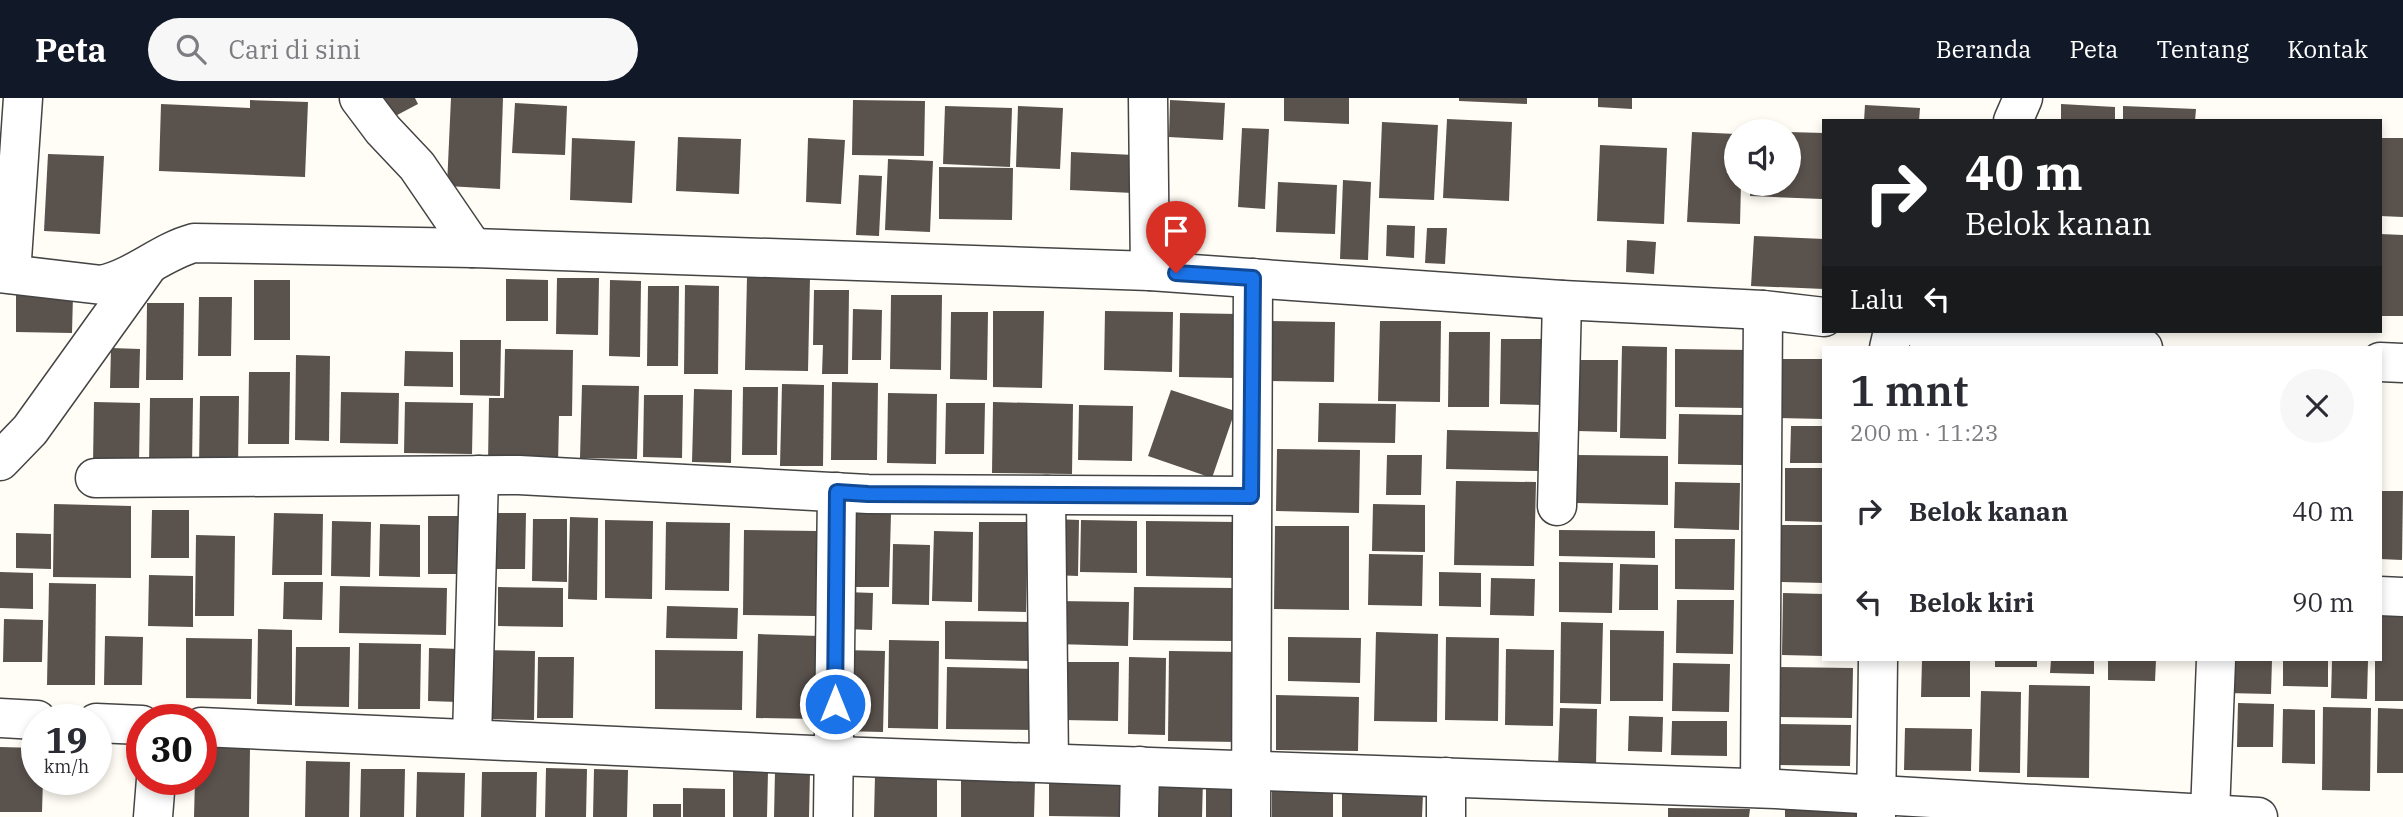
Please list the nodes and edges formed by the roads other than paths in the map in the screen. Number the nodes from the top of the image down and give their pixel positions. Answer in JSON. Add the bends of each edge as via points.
{"nodes":[{"id":1,"x":23,"y":98,"type":"edge"},
{"id":2,"x":359,"y":98,"type":"edge"},
{"id":3,"x":1148,"y":98,"type":"edge"},
{"id":4,"x":2023,"y":98,"type":"edge"},
{"id":5,"x":2014,"y":119,"type":"edge"},
{"id":6,"x":473,"y":248,"type":"junction"},
{"id":7,"x":148,"y":266,"type":"junction"},
{"id":8,"x":1150,"y":271,"type":"junction"},
{"id":9,"x":5,"y":274,"type":"edge"},
{"id":10,"x":1253,"y":278,"type":"junction"},
{"id":11,"x":1562,"y":300,"type":"junction"},
{"id":12,"x":1763,"y":310,"type":"junction"},
{"id":13,"x":1822,"y":317,"type":"edge"},
{"id":14,"x":1938,"y":333,"type":"edge"},
{"id":15,"x":2112,"y":346,"type":"edge"},
{"id":16,"x":2382,"y":362,"type":"edge"},
{"id":17,"x":2403,"y":363,"type":"edge"},
{"id":18,"x":0,"y":461,"type":"edge"},
{"id":19,"x":480,"y":475,"type":"junction"},
{"id":20,"x":94,"y":478,"type":"dead end"},
{"id":21,"x":837,"y":492,"type":"junction"},
{"id":22,"x":1046,"y":495,"type":"junction"},
{"id":23,"x":1251,"y":496,"type":"junction"},
{"id":24,"x":1557,"y":506,"type":"dead end"},
{"id":25,"x":2382,"y":596,"type":"edge"},
{"id":26,"x":2403,"y":597,"type":"edge"},
{"id":27,"x":1878,"y":661,"type":"edge"},
{"id":28,"x":2216,"y":661,"type":"edge"},
{"id":29,"x":0,"y":718,"type":"edge"},
{"id":30,"x":21,"y":719,"type":"edge"},
{"id":31,"x":217,"y":728,"type":"edge"},
{"id":32,"x":472,"y":739,"type":"junction"},
{"id":33,"x":835,"y":756,"type":"junction"},
{"id":34,"x":1049,"y":763,"type":"junction"},
{"id":35,"x":1140,"y":766,"type":"junction"},
{"id":36,"x":1252,"y":769,"type":"junction"},
{"id":37,"x":1446,"y":777,"type":"junction"},
{"id":38,"x":155,"y":795,"type":"edge"},
{"id":39,"x":1770,"y":798,"type":"edge"},
{"id":40,"x":1876,"y":805,"type":"edge"},
{"id":41,"x":2024,"y":810,"type":"edge"},
{"id":42,"x":2210,"y":813,"type":"junction"},
{"id":43,"x":153,"y":817,"type":"edge"},
{"id":44,"x":833,"y":817,"type":"edge"},
{"id":45,"x":1139,"y":817,"type":"edge"},
{"id":46,"x":1251,"y":817,"type":"edge"},
{"id":47,"x":1446,"y":817,"type":"edge"},
{"id":48,"x":2258,"y":817,"type":"edge"}],
"edges":[{"from":1,"to":9,"type":"street"},
{"from":2,"to":6,"type":"street","via":[[417,166]]},
{"from":3,"to":8,"type":"street"},
{"from":4,"to":5,"type":"street"},
{"from":6,"to":7,"type":"street","via":[[194,243],[176,248]]},
{"from":6,"to":8,"type":"street"},
{"from":7,"to":9,"type":"street","via":[[102,285]]},
{"from":7,"to":18,"type":"street","via":[[30,430]]},
{"from":8,"to":10,"type":"street"},
{"from":10,"to":11,"type":"street"},
{"from":10,"to":23,"type":"street"},
{"from":11,"to":12,"type":"street"},
{"from":11,"to":24,"type":"street"},
{"from":12,"to":13,"type":"street"},
{"from":12,"to":39,"type":"street"},
{"from":14,"to":15,"type":"street"},
{"from":16,"to":17,"type":"street"},
{"from":19,"to":20,"type":"street"},
{"from":19,"to":21,"type":"street"},
{"from":19,"to":32,"type":"street"},
{"from":21,"to":22,"type":"street"},
{"from":21,"to":33,"type":"street"},
{"from":22,"to":23,"type":"street"},
{"from":22,"to":34,"type":"street"},
{"from":23,"to":36,"type":"street"},
{"from":25,"to":26,"type":"street"},
{"from":27,"to":40,"type":"street"},
{"from":28,"to":42,"type":"street"},
{"from":29,"to":30,"type":"street"},
{"from":31,"to":32,"type":"street"},
{"from":32,"to":33,"type":"street"},
{"from":33,"to":34,"type":"street"},
{"from":33,"to":44,"type":"street"},
{"from":34,"to":35,"type":"street"},
{"from":35,"to":36,"type":"street"},
{"from":35,"to":45,"type":"street"},
{"from":36,"to":37,"type":"street"},
{"from":36,"to":46,"type":"street"},
{"from":37,"to":39,"type":"street"},
{"from":37,"to":47,"type":"street"},
{"from":38,"to":43,"type":"street"},
{"from":39,"to":40,"type":"street"},
{"from":40,"to":41,"type":"street"},
{"from":41,"to":42,"type":"street"},
{"from":42,"to":48,"type":"street"}]}
